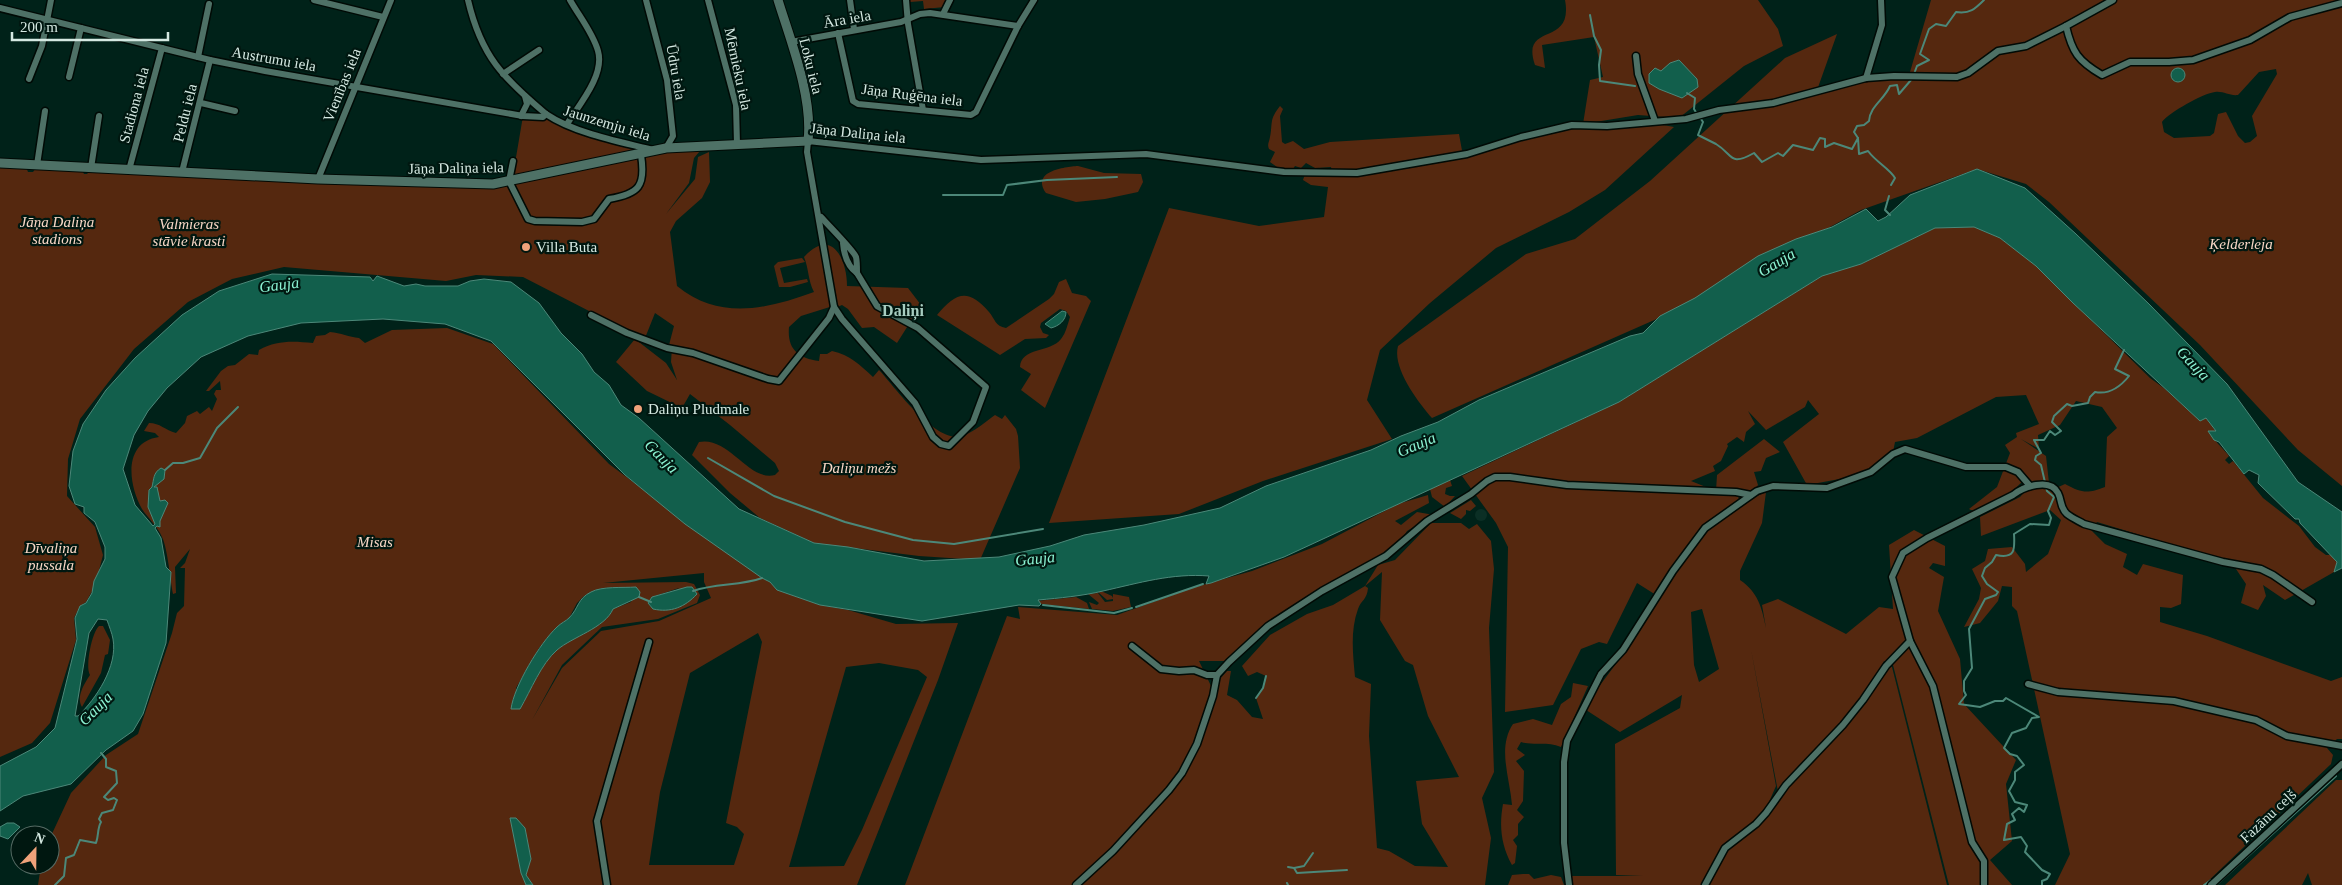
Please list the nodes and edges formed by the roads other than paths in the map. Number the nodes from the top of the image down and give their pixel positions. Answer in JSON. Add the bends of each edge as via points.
{"nodes":[{"id":1,"x":51,"y":0,"type":"edge"},
{"id":2,"x":314,"y":0,"type":"edge"},
{"id":3,"x":391,"y":0,"type":"edge"},
{"id":4,"x":468,"y":0,"type":"edge"},
{"id":5,"x":570,"y":0,"type":"edge"},
{"id":6,"x":646,"y":0,"type":"edge"},
{"id":7,"x":708,"y":0,"type":"edge"},
{"id":8,"x":778,"y":0,"type":"edge"},
{"id":9,"x":850,"y":0,"type":"edge"},
{"id":10,"x":906,"y":0,"type":"edge"},
{"id":11,"x":950,"y":0,"type":"edge"},
{"id":12,"x":1034,"y":0,"type":"edge"},
{"id":13,"x":1881,"y":0,"type":"edge"},
{"id":14,"x":2113,"y":0,"type":"edge"},
{"id":15,"x":2342,"y":3,"type":"edge"},
{"id":16,"x":209,"y":4,"type":"dead end"},
{"id":17,"x":0,"y":8,"type":"edge"},
{"id":18,"x":943,"y":14,"type":"junction"},
{"id":19,"x":383,"y":17,"type":"junction"},
{"id":20,"x":908,"y":18,"type":"junction"},
{"id":21,"x":47,"y":19,"type":"junction"},
{"id":22,"x":1018,"y":26,"type":"junction"},
{"id":23,"x":2066,"y":26,"type":"junction"},
{"id":24,"x":81,"y":28,"type":"junction"},
{"id":25,"x":854,"y":29,"type":"junction"},
{"id":26,"x":838,"y":33,"type":"junction"},
{"id":27,"x":791,"y":42,"type":"junction"},
{"id":28,"x":162,"y":48,"type":"junction"},
{"id":29,"x":539,"y":50,"type":"dead end"},
{"id":30,"x":1636,"y":56,"type":"dead end"},
{"id":31,"x":198,"y":57,"type":"junction"},
{"id":32,"x":210,"y":60,"type":"junction"},
{"id":33,"x":503,"y":74,"type":"junction"},
{"id":34,"x":69,"y":76,"type":"dead end"},
{"id":35,"x":1866,"y":78,"type":"junction"},
{"id":36,"x":28,"y":79,"type":"dead end"},
{"id":37,"x":355,"y":86,"type":"junction"},
{"id":38,"x":525,"y":96,"type":"junction"},
{"id":39,"x":200,"y":103,"type":"junction"},
{"id":40,"x":923,"y":110,"type":"junction"},
{"id":41,"x":45,"y":111,"type":"dead end"},
{"id":42,"x":234,"y":111,"type":"dead end"},
{"id":43,"x":546,"y":114,"type":"junction"},
{"id":44,"x":99,"y":116,"type":"dead end"},
{"id":45,"x":521,"y":116,"type":"junction"},
{"id":46,"x":1655,"y":121,"type":"junction"},
{"id":47,"x":567,"y":124,"type":"junction"},
{"id":48,"x":808,"y":140,"type":"junction"},
{"id":49,"x":737,"y":144,"type":"junction"},
{"id":50,"x":666,"y":148,"type":"junction"},
{"id":51,"x":655,"y":150,"type":"junction"},
{"id":52,"x":642,"y":155,"type":"junction"},
{"id":53,"x":514,"y":162,"type":"dead end"},
{"id":54,"x":0,"y":163,"type":"edge"},
{"id":55,"x":37,"y":165,"type":"junction"},
{"id":56,"x":91,"y":168,"type":"junction"},
{"id":57,"x":129,"y":170,"type":"junction"},
{"id":58,"x":182,"y":172,"type":"junction"},
{"id":59,"x":318,"y":179,"type":"junction"},
{"id":60,"x":509,"y":181,"type":"junction"},
{"id":61,"x":820,"y":216,"type":"junction"},
{"id":62,"x":834,"y":307,"type":"junction"},
{"id":63,"x":592,"y":315,"type":"dead end"},
{"id":64,"x":2030,"y":486,"type":"junction"},
{"id":65,"x":1751,"y":495,"type":"junction"},
{"id":66,"x":2312,"y":602,"type":"dead end"},
{"id":67,"x":1910,"y":641,"type":"junction"},
{"id":68,"x":649,"y":642,"type":"dead end"},
{"id":69,"x":1132,"y":646,"type":"dead end"},
{"id":70,"x":1208,"y":674,"type":"junction"},
{"id":71,"x":1216,"y":675,"type":"junction"},
{"id":72,"x":2028,"y":684,"type":"dead end"},
{"id":73,"x":1215,"y":685,"type":"junction"},
{"id":74,"x":2342,"y":746,"type":"edge"},
{"id":75,"x":2342,"y":764,"type":"edge"},
{"id":76,"x":607,"y":885,"type":"edge"},
{"id":77,"x":1076,"y":885,"type":"edge"},
{"id":78,"x":1569,"y":885,"type":"edge"},
{"id":79,"x":1705,"y":885,"type":"edge"},
{"id":80,"x":1984,"y":885,"type":"edge"},
{"id":81,"x":2211,"y":885,"type":"edge"}],
"edges":[{"from":1,"to":21,"type":"street"},
{"from":2,"to":19,"type":"street"},
{"from":3,"to":19,"type":"street","name":"Vienības iela"},
{"from":4,"to":33,"type":"street","name":"Jaunzemju iela","via":[[487,54]]},
{"from":5,"to":47,"type":"street","via":[[598,51],[599,62],[591,85]]},
{"from":6,"to":50,"type":"street","name":"Ūdru iela","via":[[667,80],[673,136]]},
{"from":7,"to":49,"type":"street","name":"Mērnieku iela","via":[[736,105]]},
{"from":8,"to":27,"type":"street","name":"Loku iela"},
{"from":9,"to":25,"type":"street"},
{"from":10,"to":20,"type":"street"},
{"from":11,"to":18,"type":"street"},
{"from":12,"to":22,"type":"street"},
{"from":13,"to":35,"type":"street","via":[[1882,25]]},
{"from":14,"to":23,"type":"street","name":"Jāņa Daliņa iela"},
{"from":15,"to":23,"type":"street","via":[[2290,17],[2250,40],[2193,60],[2130,62],[2102,74],[2084,64],[2071,47]]},
{"from":16,"to":31,"type":"street"},
{"from":17,"to":21,"type":"street","name":"Austrumu iela"},
{"from":18,"to":20,"type":"street","name":"Āra iela","via":[[930,12]]},
{"from":18,"to":22,"type":"street","name":"Āra iela"},
{"from":19,"to":37,"type":"street","name":"Vienības iela"},
{"from":20,"to":25,"type":"street","name":"Āra iela","via":[[901,22]]},
{"from":20,"to":40,"type":"street"},
{"from":21,"to":24,"type":"street","name":"Austrumu iela"},
{"from":21,"to":36,"type":"street","via":[[42,46]]},
{"from":22,"to":40,"type":"street","name":"Jāņa Ruģēna iela","via":[[976,112],[971,115]]},
{"from":23,"to":35,"type":"street","name":"Jāņa Daliņa iela","via":[[2026,46],[1998,51],[1968,73],[1957,77]]},
{"from":24,"to":28,"type":"street","name":"Austrumu iela"},
{"from":24,"to":34,"type":"street"},
{"from":25,"to":26,"type":"street","name":"Āra iela"},
{"from":26,"to":27,"type":"street","name":"Āra iela"},
{"from":26,"to":40,"type":"street","name":"Jāņa Ruģēna iela","via":[[853,101]]},
{"from":27,"to":48,"type":"street","name":"Loku iela","via":[[805,96],[810,131]]},
{"from":28,"to":31,"type":"street","name":"Austrumu iela"},
{"from":28,"to":57,"type":"street","name":"Stadiona iela"},
{"from":29,"to":33,"type":"street"},
{"from":30,"to":46,"type":"street","via":[[1638,74]]},
{"from":31,"to":32,"type":"street","name":"Austrumu iela"},
{"from":32,"to":37,"type":"street","name":"Austrumu iela"},
{"from":32,"to":39,"type":"street","name":"Peldu iela"},
{"from":33,"to":38,"type":"street","name":"Jaunzemju iela"},
{"from":35,"to":46,"type":"street","name":"Jāņa Daliņa iela","via":[[1773,102],[1719,110],[1686,119]]},
{"from":37,"to":45,"type":"street","name":"Austrumu iela"},
{"from":37,"to":59,"type":"street","name":"Vienības iela"},
{"from":38,"to":43,"type":"street","name":"Jaunzemju iela"},
{"from":38,"to":45,"type":"street","via":[[526,104]]},
{"from":39,"to":42,"type":"street"},
{"from":39,"to":58,"type":"street","name":"Peldu iela"},
{"from":41,"to":55,"type":"street"},
{"from":43,"to":45,"type":"street","name":"Austrumu iela","via":[[543,117]]},
{"from":43,"to":47,"type":"street","name":"Jaunzemju iela"},
{"from":44,"to":56,"type":"street"},
{"from":46,"to":48,"type":"street","name":"Jāņa Daliņa iela","via":[[1607,126],[1572,125],[1467,154],[1357,174],[1284,172],[1146,154],[981,160]]},
{"from":47,"to":51,"type":"street","name":"Jaunzemju iela"},
{"from":48,"to":49,"type":"street","name":"Jāņa Daliņa iela"},
{"from":48,"to":61,"type":"street","via":[[807,152]]},
{"from":49,"to":50,"type":"street","name":"Jāņa Daliņa iela"},
{"from":50,"to":51,"type":"street","name":"Jāņa Daliņa iela"},
{"from":51,"to":52,"type":"street","name":"Jāņa Daliņa iela"},
{"from":52,"to":60,"type":"street","name":"Jāņa Daliņa iela"},
{"from":52,"to":60,"type":"street","via":[[644,171],[640,185],[628,196],[609,199],[594,219],[582,222],[528,219]]},
{"from":53,"to":60,"type":"street"},
{"from":54,"to":55,"type":"street","name":"Jāņa Daliņa iela"},
{"from":55,"to":56,"type":"street","name":"Jāņa Daliņa iela"},
{"from":56,"to":57,"type":"street","name":"Jāņa Daliņa iela"},
{"from":57,"to":58,"type":"street","name":"Jāņa Daliņa iela"},
{"from":58,"to":59,"type":"street","name":"Jāņa Daliņa iela"},
{"from":59,"to":60,"type":"street","name":"Jāņa Daliņa iela","via":[[459,184]]},
{"from":61,"to":62,"type":"street"},
{"from":61,"to":62,"type":"street","via":[[851,249],[856,257],[857,273],[877,306],[918,328],[986,387],[973,422],[949,446],[933,438],[915,403]]},
{"from":62,"to":63,"type":"street","via":[[829,318],[779,381],[693,353],[667,348]]},
{"from":64,"to":65,"type":"street","via":[[2018,472],[2006,467],[1966,467],[1905,449],[1893,454],[1871,472],[1826,488],[1773,486]]},
{"from":64,"to":66,"type":"street","via":[[2046,486],[2058,493],[2067,514],[2084,524],[2223,562],[2261,569]]},
{"from":64,"to":67,"type":"street","via":[[1926,538],[1903,553],[1892,577]]},
{"from":65,"to":71,"type":"street","via":[[1567,485],[1495,477],[1427,521],[1386,556],[1322,591],[1268,626]]},
{"from":65,"to":78,"type":"street","via":[[1705,528],[1688,548],[1622,650],[1601,674],[1567,741],[1564,843]]},
{"from":67,"to":79,"type":"street","via":[[1886,666],[1842,725],[1786,785],[1766,813],[1725,848]]},
{"from":67,"to":80,"type":"street","via":[[1933,686],[1972,842],[1984,861]]},
{"from":68,"to":76,"type":"street","via":[[597,821]]},
{"from":69,"to":70,"type":"street","via":[[1161,669]]},
{"from":70,"to":71,"type":"street"},
{"from":70,"to":73,"type":"street"},
{"from":71,"to":73,"type":"street"},
{"from":72,"to":74,"type":"street","via":[[2058,692],[2174,701],[2256,720],[2286,736]]},
{"from":73,"to":77,"type":"street","via":[[1197,744],[1178,778],[1113,851]]},
{"from":75,"to":81,"type":"street","name":"Fazānu ceļš"}]}
